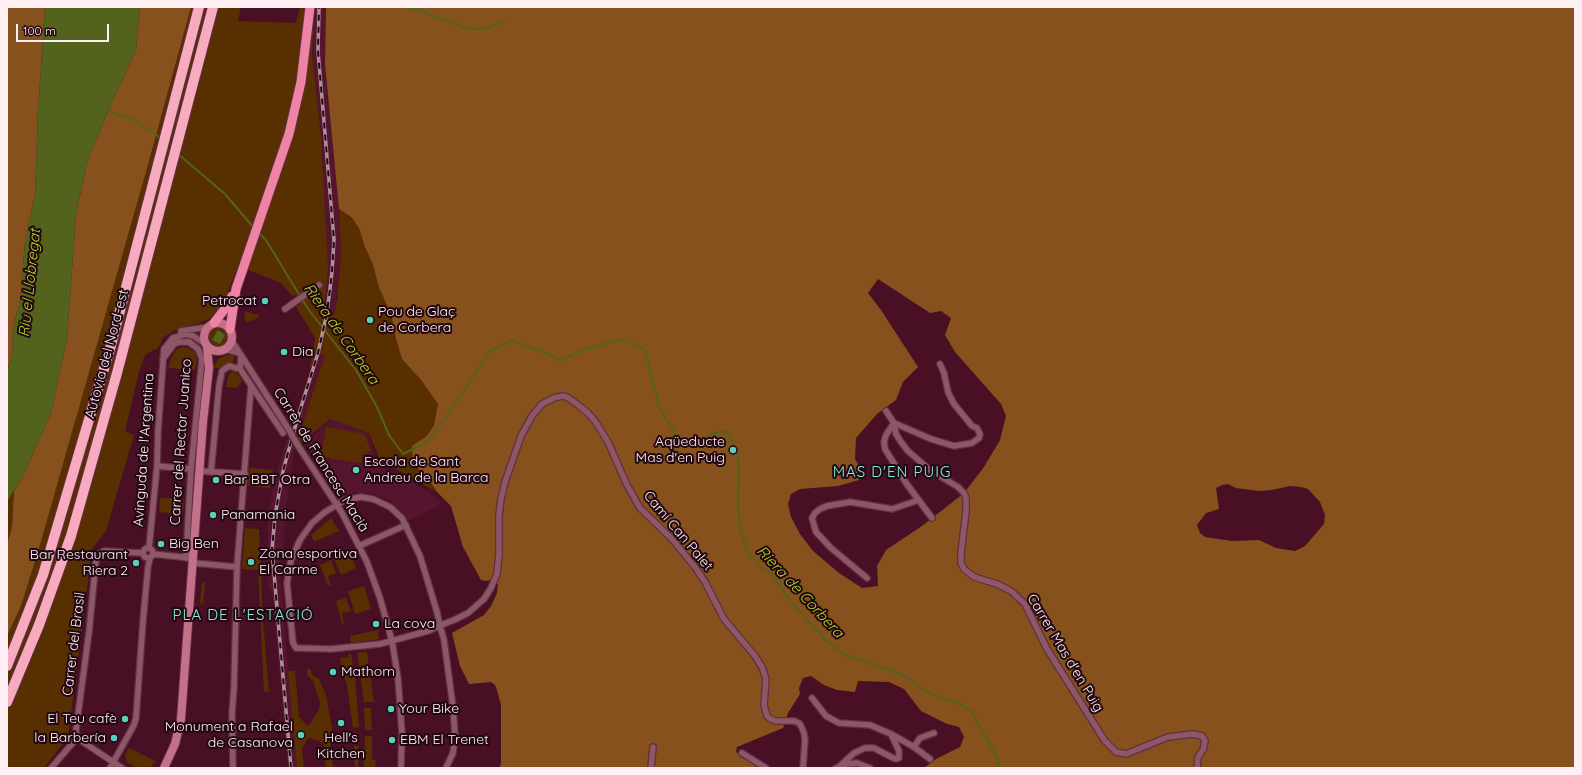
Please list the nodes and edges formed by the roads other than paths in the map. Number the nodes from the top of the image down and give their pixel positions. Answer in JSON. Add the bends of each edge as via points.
{"nodes":[{"id":1,"x":199,"y":7,"type":"edge"},
{"id":2,"x":213,"y":7,"type":"edge"},
{"id":3,"x":310,"y":7,"type":"edge"},
{"id":4,"x":319,"y":285,"type":"dead end"},
{"id":5,"x":236,"y":289,"type":"junction"},
{"id":6,"x":285,"y":309,"type":"dead end"},
{"id":7,"x":211,"y":325,"type":"junction"},
{"id":8,"x":230,"y":329,"type":"junction"},
{"id":9,"x":232,"y":341,"type":"junction"},
{"id":10,"x":206,"y":346,"type":"junction"},
{"id":11,"x":224,"y":350,"type":"junction"},
{"id":12,"x":240,"y":354,"type":"junction"},
{"id":13,"x":164,"y":356,"type":"junction"},
{"id":14,"x":940,"y":364,"type":"dead end"},
{"id":15,"x":209,"y":368,"type":"junction"},
{"id":16,"x":240,"y":369,"type":"junction"},
{"id":17,"x":251,"y":386,"type":"junction"},
{"id":18,"x":886,"y":411,"type":"dead end"},
{"id":19,"x":894,"y":423,"type":"junction"},
{"id":20,"x":283,"y":433,"type":"dead end"},
{"id":21,"x":157,"y":466,"type":"junction"},
{"id":22,"x":191,"y":468,"type":"junction"},
{"id":23,"x":200,"y":471,"type":"junction"},
{"id":24,"x":212,"y":472,"type":"junction"},
{"id":25,"x":244,"y":474,"type":"junction"},
{"id":26,"x":919,"y":500,"type":"junction"},
{"id":27,"x":337,"y":504,"type":"junction"},
{"id":28,"x":932,"y":518,"type":"dead end"},
{"id":29,"x":406,"y":525,"type":"junction"},
{"id":30,"x":359,"y":546,"type":"junction"},
{"id":31,"x":149,"y":548,"type":"junction"},
{"id":32,"x":143,"y":553,"type":"junction"},
{"id":33,"x":152,"y":556,"type":"junction"},
{"id":34,"x":191,"y":560,"type":"junction"},
{"id":35,"x":237,"y":567,"type":"junction"},
{"id":36,"x":867,"y":578,"type":"dead end"},
{"id":37,"x":440,"y":626,"type":"junction"},
{"id":38,"x":392,"y":641,"type":"junction"},
{"id":39,"x":7,"y":666,"type":"edge"},
{"id":40,"x":812,"y":698,"type":"dead end"},
{"id":41,"x":7,"y":702,"type":"edge"},
{"id":42,"x":934,"y":732,"type":"dead end"},
{"id":43,"x":891,"y":734,"type":"junction"},
{"id":44,"x":76,"y":738,"type":"junction"},
{"id":45,"x":653,"y":747,"type":"dead end"},
{"id":46,"x":914,"y":747,"type":"junction"},
{"id":47,"x":742,"y":752,"type":"dead end"},
{"id":48,"x":930,"y":759,"type":"dead end"},
{"id":49,"x":112,"y":765,"type":"edge"},
{"id":50,"x":1198,"y":765,"type":"edge"},
{"id":51,"x":838,"y":767,"type":"edge"},
{"id":52,"x":51,"y":768,"type":"edge"},
{"id":53,"x":122,"y":768,"type":"edge"},
{"id":54,"x":164,"y":768,"type":"edge"},
{"id":55,"x":233,"y":768,"type":"edge"},
{"id":56,"x":400,"y":768,"type":"edge"},
{"id":57,"x":446,"y":768,"type":"edge"},
{"id":58,"x":651,"y":768,"type":"edge"},
{"id":59,"x":766,"y":768,"type":"edge"},
{"id":60,"x":803,"y":768,"type":"edge"},
{"id":61,"x":870,"y":768,"type":"edge"}],
"edges":[{"from":1,"to":39,"type":"highway","name":"Autovia del Nord-est","via":[[111,345],[55,539]]},
{"from":2,"to":41,"type":"highway","name":"Autovia del Nord-est","via":[[119,365],[71,536],[42,618]]},
{"from":3,"to":5,"type":"main road","via":[[297,104],[290,134]]},
{"from":4,"to":6,"type":"street"},
{"from":5,"to":7,"type":"main road","via":[[224,310]]},
{"from":5,"to":8,"type":"main road"},
{"from":7,"to":8,"type":"main road","via":[[224,324]]},
{"from":7,"to":10,"type":"main road","via":[[204,334]]},
{"from":7,"to":13,"type":"street","name":"Avinguda de l'Argentina","via":[[171,335],[161,347],[160,353]]},
{"from":8,"to":9,"type":"main road"},
{"from":9,"to":11,"type":"main road"},
{"from":9,"to":12,"type":"street","name":"Carrer de Francesc Macià"},
{"from":10,"to":11,"type":"main road","via":[[214,351]]},
{"from":10,"to":13,"type":"street","name":"Avinguda de l'Argentina","via":[[192,336],[179,335],[169,341],[164,349]]},
{"from":10,"to":15,"type":"main road","name":"Carrer del Rector Juanico"},
{"from":11,"to":12,"type":"street"},
{"from":11,"to":15,"type":"main road","name":"Carrer del Rector Juanico"},
{"from":12,"to":16,"type":"street"},
{"from":12,"to":27,"type":"street","name":"Carrer de Francesc Macià","bridge":true},
{"from":13,"to":21,"type":"street","name":"Avinguda de l'Argentina"},
{"from":13,"to":22,"type":"street","name":"Carrer del Rector Juanico","via":[[174,344],[189,342],[198,349],[202,359]]},
{"from":14,"to":19,"type":"street","via":[[954,404],[972,426],[977,428],[979,438],[972,443],[954,446]]},
{"from":15,"to":23,"type":"main road","name":"Carrer del Rector Juanico"},
{"from":16,"to":17,"type":"street","name":"Carrer de Francesc Macià"},
{"from":16,"to":24,"type":"street","via":[[229,366],[222,371]]},
{"from":17,"to":20,"type":"street","name":"Carrer de Francesc Macià"},
{"from":17,"to":25,"type":"street"},
{"from":18,"to":19,"type":"street","name":"Carrer Mas d'en Puig"},
{"from":19,"to":26,"type":"street","via":[[886,435],[885,449]]},
{"from":19,"to":50,"type":"street","name":"Carrer Mas d'en Puig","via":[[896,434],[908,451],[964,493],[966,511],[961,563],[964,569],[974,576],[1011,591],[1025,604],[1046,649],[1105,741],[1116,752],[1126,754],[1168,737],[1193,734],[1202,736],[1205,741]]},
{"from":21,"to":22,"type":"street"},
{"from":21,"to":31,"type":"street","name":"Avinguda de l'Argentina"},
{"from":22,"to":34,"type":"street","name":"Carrer del Rector Juanico"},
{"from":23,"to":24,"type":"street"},
{"from":23,"to":34,"type":"main road","name":"Carrer del Rector Juanico"},
{"from":24,"to":25,"type":"street"},
{"from":25,"to":35,"type":"street"},
{"from":26,"to":28,"type":"street"},
{"from":26,"to":36,"type":"street","via":[[892,509],[850,502],[827,506],[815,513],[812,518],[816,532]]},
{"from":27,"to":29,"type":"street","via":[[354,498],[373,499],[396,512]]},
{"from":27,"to":30,"type":"street","name":"Carrer de Francesc Macià"},
{"from":27,"to":38,"type":"street","via":[[312,523],[300,540],[292,560],[287,582],[293,643],[296,648],[332,649]]},
{"from":29,"to":30,"type":"street"},
{"from":29,"to":37,"type":"street","via":[[427,577]]},
{"from":30,"to":38,"type":"street","name":"Carrer de Francesc Macià","via":[[380,598]]},
{"from":31,"to":32,"type":"street"},
{"from":31,"to":33,"type":"street","via":[[153,551]]},
{"from":32,"to":33,"type":"street","via":[[145,557]]},
{"from":32,"to":44,"type":"street","name":"Carrer del Brasil","via":[[110,551],[100,553],[96,560]]},
{"from":33,"to":34,"type":"street"},
{"from":33,"to":49,"type":"street","via":[[145,605],[136,718]]},
{"from":34,"to":35,"type":"street"},
{"from":34,"to":54,"type":"main road","name":"Carrer del Rector Juanico","via":[[181,719],[175,744]]},
{"from":35,"to":55,"type":"street","via":[[232,714]]},
{"from":37,"to":38,"type":"street"},
{"from":37,"to":57,"type":"street","via":[[450,676],[455,736],[453,754]]},
{"from":37,"to":60,"type":"street","name":"Camí Can Palet","via":[[473,610],[491,588],[498,567],[501,499],[521,436],[542,404],[557,397],[567,397],[588,413],[598,426],[610,445],[640,508],[672,539],[695,567],[724,619],[749,647],[762,667],[766,679],[764,705],[767,716],[776,721],[799,723],[804,733]]},
{"from":38,"to":56,"type":"street","name":"Carrer de Francesc Macià","via":[[401,702]]},
{"from":40,"to":43,"type":"street","via":[[826,716],[839,723],[870,725]]},
{"from":42,"to":46,"type":"street","via":[[920,738]]},
{"from":43,"to":46,"type":"street"},
{"from":43,"to":51,"type":"street","via":[[899,751],[899,758],[896,760],[874,748],[865,748],[854,753]]},
{"from":44,"to":49,"type":"street"},
{"from":44,"to":52,"type":"street"},
{"from":45,"to":58,"type":"street"},
{"from":46,"to":48,"type":"street"},
{"from":47,"to":59,"type":"street"},
{"from":49,"to":53,"type":"street"},
{"from":51,"to":61,"type":"street","via":[[857,763]]}]}
